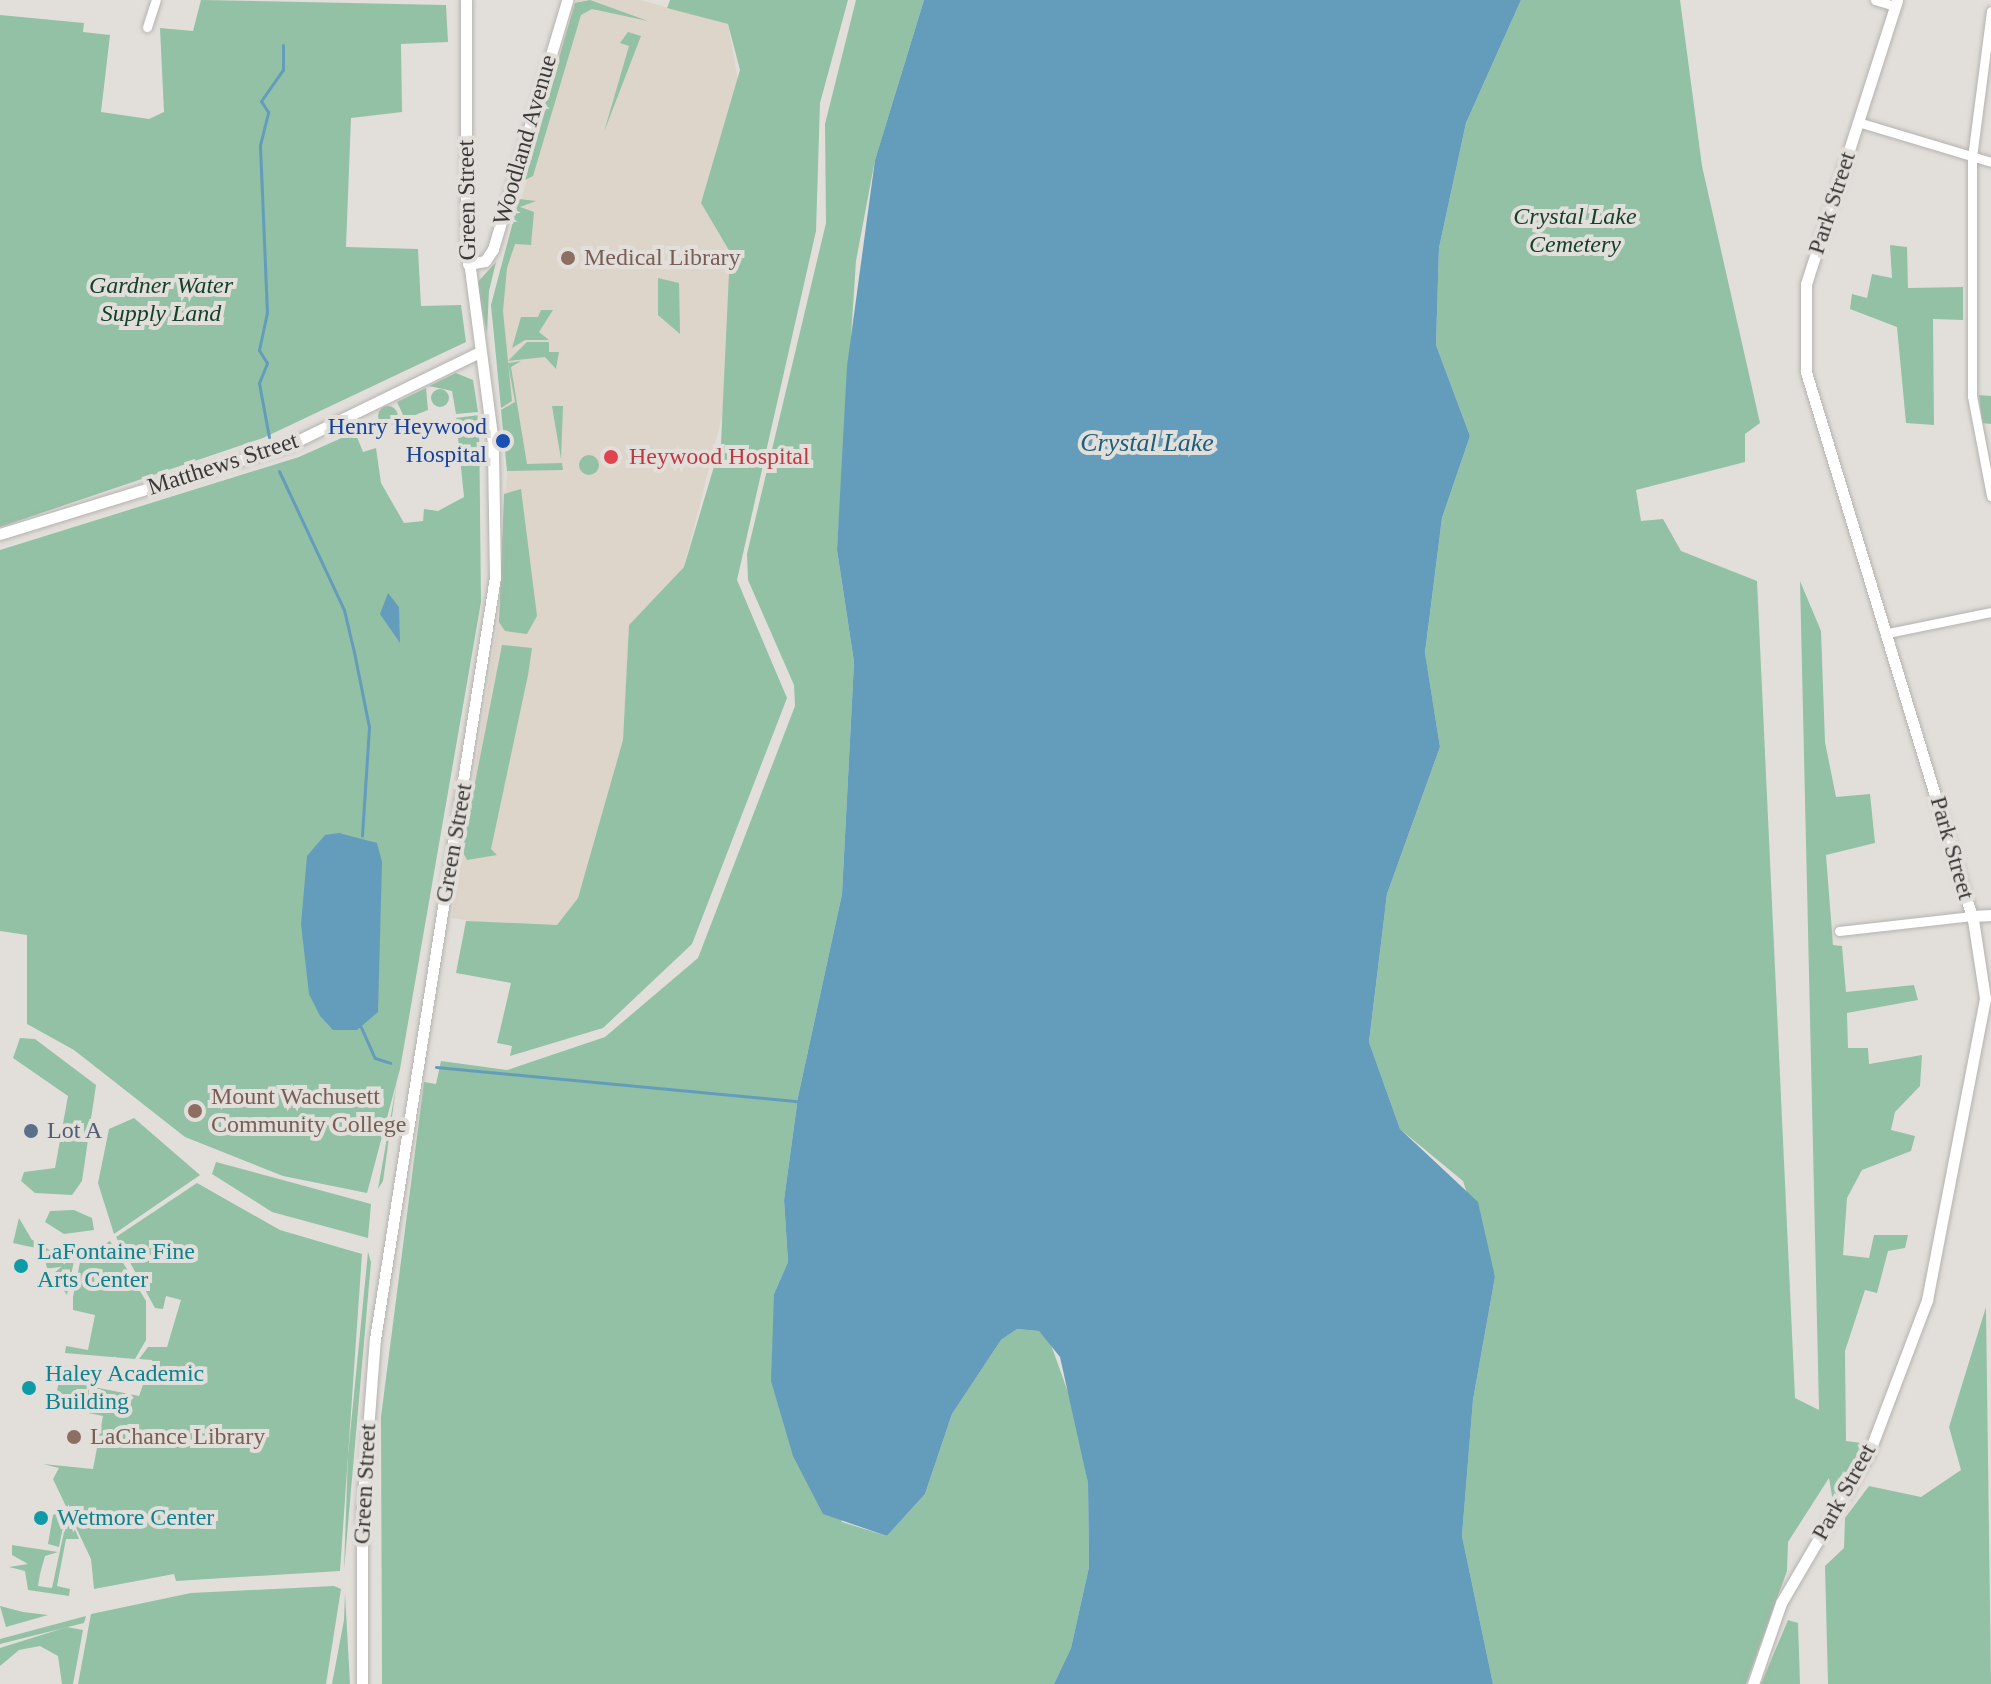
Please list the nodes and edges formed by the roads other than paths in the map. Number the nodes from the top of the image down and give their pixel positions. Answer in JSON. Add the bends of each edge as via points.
{"nodes":[{"id":1,"x":156,"y":0,"type":"edge"},
{"id":2,"x":466,"y":0,"type":"edge"},
{"id":3,"x":567,"y":0,"type":"edge"},
{"id":4,"x":1875,"y":0,"type":"edge"},
{"id":5,"x":1896,"y":3,"type":"edge"},
{"id":6,"x":1991,"y":11,"type":"edge"},
{"id":7,"x":147,"y":27,"type":"dead end"},
{"id":8,"x":1858,"y":122,"type":"junction"},
{"id":9,"x":1972,"y":157,"type":"junction"},
{"id":10,"x":1991,"y":162,"type":"edge"},
{"id":11,"x":468,"y":264,"type":"junction"},
{"id":12,"x":480,"y":352,"type":"junction"},
{"id":13,"x":1991,"y":496,"type":"edge"},
{"id":14,"x":0,"y":534,"type":"edge"},
{"id":15,"x":1991,"y":612,"type":"edge"},
{"id":16,"x":1888,"y":633,"type":"junction"},
{"id":17,"x":1991,"y":915,"type":"edge"},
{"id":18,"x":1972,"y":916,"type":"junction"},
{"id":19,"x":1839,"y":931,"type":"dead end"},
{"id":20,"x":362,"y":1684,"type":"edge"},
{"id":21,"x":1753,"y":1684,"type":"edge"}],
"edges":[{"from":1,"to":7,"type":"street"},
{"from":2,"to":11,"type":"street","name":"Green Street"},
{"from":3,"to":11,"type":"street","name":"Woodland Avenue","via":[[493,249],[485,261]]},
{"from":4,"to":5,"type":"street"},
{"from":5,"to":8,"type":"street","name":"Park Street"},
{"from":6,"to":9,"type":"street"},
{"from":8,"to":9,"type":"street"},
{"from":8,"to":16,"type":"street","name":"Park Street","via":[[1806,284],[1804,348],[1812,414]]},
{"from":9,"to":10,"type":"street"},
{"from":9,"to":13,"type":"street","via":[[1973,413]]},
{"from":11,"to":12,"type":"street","name":"Green Street"},
{"from":12,"to":14,"type":"street","name":"Matthews Street","via":[[281,448]]},
{"from":12,"to":20,"type":"street","name":"Green Street","via":[[494,460],[495,577],[375,1339],[362,1510]]},
{"from":15,"to":16,"type":"street"},
{"from":16,"to":18,"type":"street","name":"Park Street"},
{"from":17,"to":18,"type":"street"},
{"from":18,"to":19,"type":"street"},
{"from":18,"to":21,"type":"street","name":"Park Street","via":[[1985,998],[1934,1278],[1869,1453],[1781,1603]]}]}
